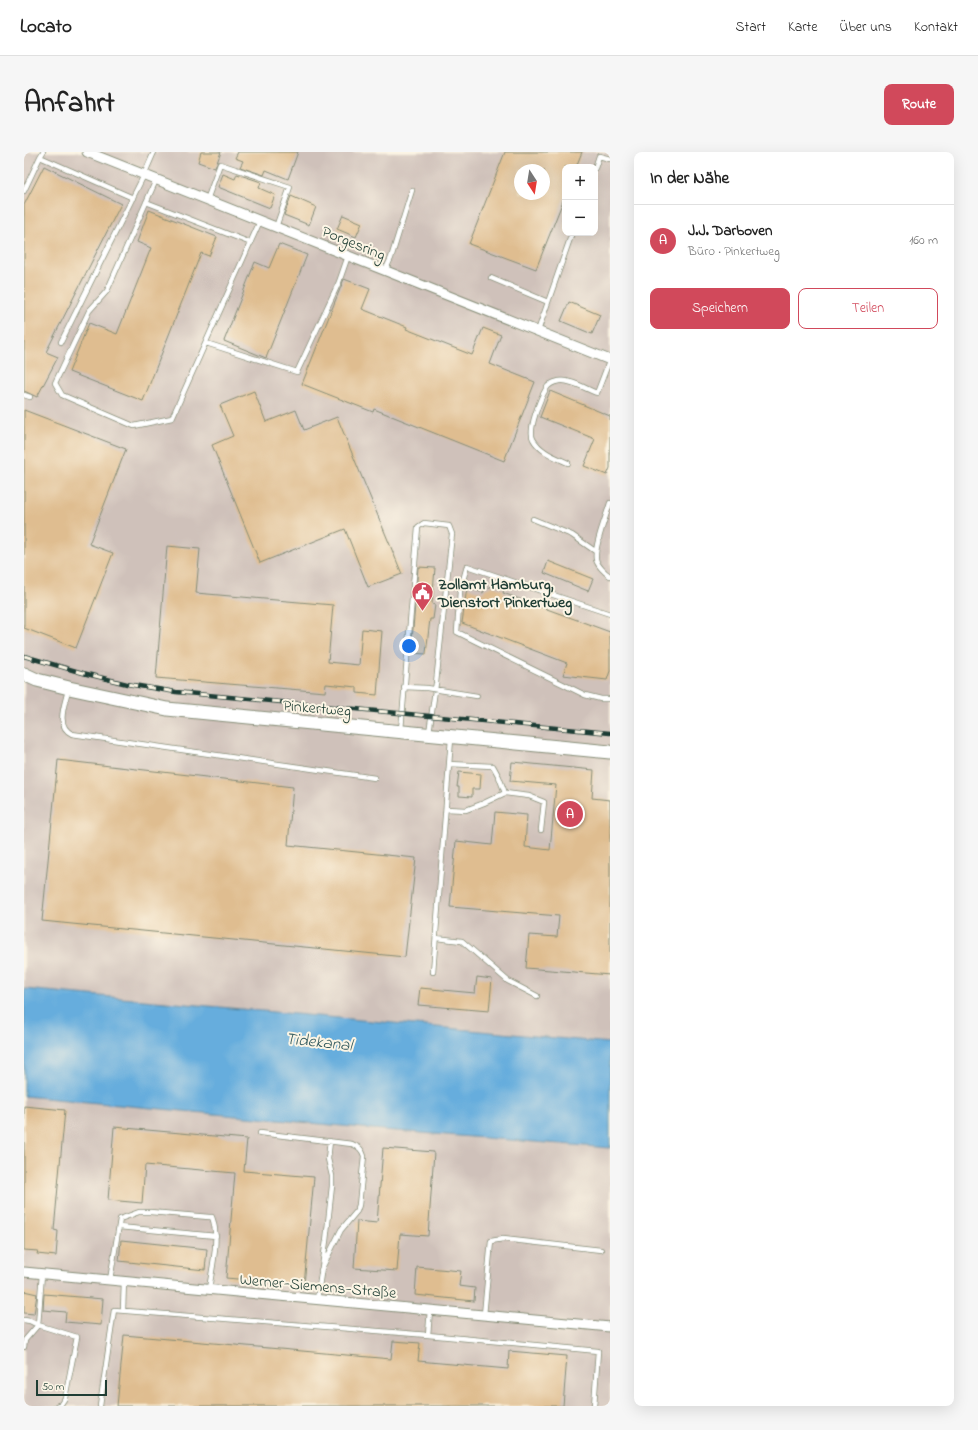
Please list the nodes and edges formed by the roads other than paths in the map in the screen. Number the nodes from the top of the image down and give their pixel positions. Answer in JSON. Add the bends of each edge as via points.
{"nodes":[{"id":1,"x":43,"y":152,"type":"edge"},
{"id":2,"x":87,"y":152,"type":"edge"},
{"id":3,"x":154,"y":152,"type":"edge"},
{"id":4,"x":40,"y":158,"type":"junction"},
{"id":5,"x":610,"y":159,"type":"edge"},
{"id":6,"x":596,"y":164,"type":"edge"},
{"id":7,"x":144,"y":175,"type":"junction"},
{"id":8,"x":156,"y":180,"type":"junction"},
{"id":9,"x":412,"y":190,"type":"dead end"},
{"id":10,"x":24,"y":191,"type":"edge"},
{"id":11,"x":133,"y":198,"type":"junction"},
{"id":12,"x":207,"y":200,"type":"junction"},
{"id":13,"x":146,"y":202,"type":"junction"},
{"id":14,"x":260,"y":221,"type":"junction"},
{"id":15,"x":276,"y":227,"type":"junction"},
{"id":16,"x":571,"y":236,"type":"edge"},
{"id":17,"x":250,"y":243,"type":"junction"},
{"id":18,"x":348,"y":256,"type":"junction"},
{"id":19,"x":385,"y":271,"type":"junction"},
{"id":20,"x":491,"y":278,"type":"dead end"},
{"id":21,"x":548,"y":302,"type":"junction"},
{"id":22,"x":538,"y":331,"type":"junction"},
{"id":23,"x":61,"y":342,"type":"dead end"},
{"id":24,"x":206,"y":343,"type":"junction"},
{"id":25,"x":610,"y":360,"type":"edge"},
{"id":26,"x":24,"y":395,"type":"edge"},
{"id":27,"x":30,"y":398,"type":"dead end"},
{"id":28,"x":568,"y":463,"type":"dead end"},
{"id":29,"x":610,"y":503,"type":"edge"},
{"id":30,"x":533,"y":519,"type":"dead end"},
{"id":31,"x":596,"y":551,"type":"junction"},
{"id":32,"x":610,"y":576,"type":"edge"},
{"id":33,"x":610,"y":614,"type":"edge"},
{"id":34,"x":24,"y":674,"type":"edge"},
{"id":35,"x":404,"y":687,"type":"junction"},
{"id":36,"x":69,"y":688,"type":"junction"},
{"id":37,"x":435,"y":689,"type":"junction"},
{"id":38,"x":477,"y":696,"type":"dead end"},
{"id":39,"x":610,"y":699,"type":"edge"},
{"id":40,"x":400,"y":732,"type":"junction"},
{"id":41,"x":429,"y":735,"type":"junction"},
{"id":42,"x":452,"y":737,"type":"junction"},
{"id":43,"x":610,"y":752,"type":"edge"},
{"id":44,"x":449,"y":764,"type":"junction"},
{"id":45,"x":375,"y":778,"type":"dead end"},
{"id":46,"x":505,"y":793,"type":"junction"},
{"id":47,"x":446,"y":810,"type":"junction"},
{"id":48,"x":540,"y":830,"type":"dead end"},
{"id":49,"x":436,"y":938,"type":"junction"},
{"id":50,"x":434,"y":972,"type":"dead end"},
{"id":51,"x":537,"y":996,"type":"dead end"},
{"id":52,"x":260,"y":1133,"type":"dead end"},
{"id":53,"x":330,"y":1141,"type":"junction"},
{"id":54,"x":119,"y":1227,"type":"junction"},
{"id":55,"x":216,"y":1236,"type":"junction"},
{"id":56,"x":601,"y":1250,"type":"dead end"},
{"id":57,"x":321,"y":1270,"type":"junction"},
{"id":58,"x":24,"y":1272,"type":"edge"},
{"id":59,"x":42,"y":1274,"type":"junction"},
{"id":60,"x":110,"y":1280,"type":"junction"},
{"id":61,"x":124,"y":1281,"type":"junction"},
{"id":62,"x":210,"y":1289,"type":"junction"},
{"id":63,"x":317,"y":1300,"type":"junction"},
{"id":64,"x":123,"y":1310,"type":"junction"},
{"id":65,"x":430,"y":1310,"type":"junction"},
{"id":66,"x":484,"y":1315,"type":"junction"},
{"id":67,"x":24,"y":1320,"type":"edge"},
{"id":68,"x":38,"y":1325,"type":"junction"},
{"id":69,"x":610,"y":1327,"type":"edge"},
{"id":70,"x":428,"y":1335,"type":"junction"},
{"id":71,"x":24,"y":1347,"type":"edge"},
{"id":72,"x":56,"y":1406,"type":"edge"},
{"id":73,"x":100,"y":1406,"type":"edge"},
{"id":74,"x":594,"y":1406,"type":"edge"}],
"edges":[{"from":1,"to":4,"type":"lane"},
{"from":2,"to":7,"type":"street","name":"Porgesring"},
{"from":3,"to":7,"type":"lane"},
{"from":4,"to":10,"type":"lane"},
{"from":4,"to":11,"type":"lane"},
{"from":5,"to":6,"type":"lane","via":[[599,156]]},
{"from":7,"to":8,"type":"street","name":"Porgesring"},
{"from":7,"to":11,"type":"lane"},
{"from":8,"to":12,"type":"street","name":"Porgesring"},
{"from":8,"to":13,"type":"lane"},
{"from":9,"to":19,"type":"lane"},
{"from":11,"to":23,"type":"lane"},
{"from":12,"to":14,"type":"street","name":"Porgesring"},
{"from":12,"to":15,"type":"lane","via":[[220,164],[290,187]]},
{"from":13,"to":17,"type":"lane"},
{"from":13,"to":24,"type":"lane","via":[[107,291],[89,311],[55,383],[62,395],[134,426],[172,418]]},
{"from":14,"to":15,"type":"street","name":"Porgesring"},
{"from":14,"to":17,"type":"lane"},
{"from":15,"to":18,"type":"street","name":"Porgesring"},
{"from":16,"to":21,"type":"lane"},
{"from":17,"to":24,"type":"lane"},
{"from":18,"to":19,"type":"street","name":"Porgesring"},
{"from":18,"to":24,"type":"lane","via":[[339,282],[297,372]]},
{"from":19,"to":22,"type":"street","name":"Porgesring"},
{"from":20,"to":21,"type":"lane"},
{"from":21,"to":22,"type":"lane"},
{"from":22,"to":25,"type":"street","name":"Porgesring"},
{"from":25,"to":28,"type":"lane","via":[[597,393],[560,381],[546,389],[539,406],[531,429],[536,445],[546,453]]},
{"from":26,"to":27,"type":"lane"},
{"from":29,"to":31,"type":"lane"},
{"from":30,"to":31,"type":"lane","via":[[572,535]]},
{"from":31,"to":32,"type":"lane","via":[[596,561]]},
{"from":33,"to":39,"type":"lane","via":[[467,566],[460,591],[457,632],[584,695]]},
{"from":34,"to":36,"type":"street","name":"Pinkertweg"},
{"from":35,"to":37,"type":"lane"},
{"from":35,"to":37,"type":"lane","via":[[418,527],[424,523],[449,526],[452,534]]},
{"from":35,"to":40,"type":"lane"},
{"from":36,"to":40,"type":"street","name":"Pinkertweg","via":[[167,709]]},
{"from":36,"to":45,"type":"lane","via":[[62,720],[66,732],[72,734]]},
{"from":37,"to":38,"type":"lane"},
{"from":37,"to":41,"type":"lane"},
{"from":40,"to":41,"type":"street","name":"Pinkertweg"},
{"from":41,"to":42,"type":"street","name":"Pinkertweg"},
{"from":42,"to":43,"type":"street","name":"Pinkertweg"},
{"from":42,"to":44,"type":"lane"},
{"from":44,"to":46,"type":"lane","via":[[493,766]]},
{"from":44,"to":47,"type":"lane"},
{"from":46,"to":47,"type":"lane","via":[[466,810]]},
{"from":46,"to":48,"type":"lane","via":[[529,796],[544,802]]},
{"from":47,"to":49,"type":"lane"},
{"from":49,"to":50,"type":"lane"},
{"from":49,"to":51,"type":"lane","via":[[462,941],[508,981]]},
{"from":52,"to":53,"type":"lane"},
{"from":53,"to":57,"type":"lane","via":[[328,1159],[332,1186]]},
{"from":53,"to":57,"type":"lane","via":[[360,1147],[364,1156],[357,1211],[341,1230]]},
{"from":54,"to":55,"type":"lane"},
{"from":54,"to":55,"type":"lane","via":[[120,1219],[139,1212],[212,1217]]},
{"from":54,"to":60,"type":"lane"},
{"from":55,"to":62,"type":"lane"},
{"from":56,"to":66,"type":"lane","via":[[503,1239],[491,1241]]},
{"from":57,"to":63,"type":"lane"},
{"from":58,"to":59,"type":"street","name":"Werner-Siemens-Straße"},
{"from":59,"to":60,"type":"street","name":"Werner-Siemens-Straße"},
{"from":59,"to":68,"type":"lane"},
{"from":60,"to":61,"type":"street","name":"Werner-Siemens-Straße"},
{"from":61,"to":62,"type":"street","name":"Werner-Siemens-Straße"},
{"from":61,"to":64,"type":"lane"},
{"from":62,"to":63,"type":"street","name":"Werner-Siemens-Straße"},
{"from":63,"to":65,"type":"street","name":"Werner-Siemens-Straße"},
{"from":64,"to":70,"type":"lane"},
{"from":64,"to":73,"type":"lane","via":[[114,1310]]},
{"from":65,"to":66,"type":"street","name":"Werner-Siemens-Straße"},
{"from":65,"to":70,"type":"lane"},
{"from":66,"to":69,"type":"street","name":"Werner-Siemens-Straße"},
{"from":67,"to":68,"type":"lane"},
{"from":68,"to":71,"type":"lane","via":[[25,1340]]},
{"from":68,"to":72,"type":"lane","via":[[77,1337],[65,1398]]},
{"from":70,"to":74,"type":"lane","via":[[598,1352]]}]}
